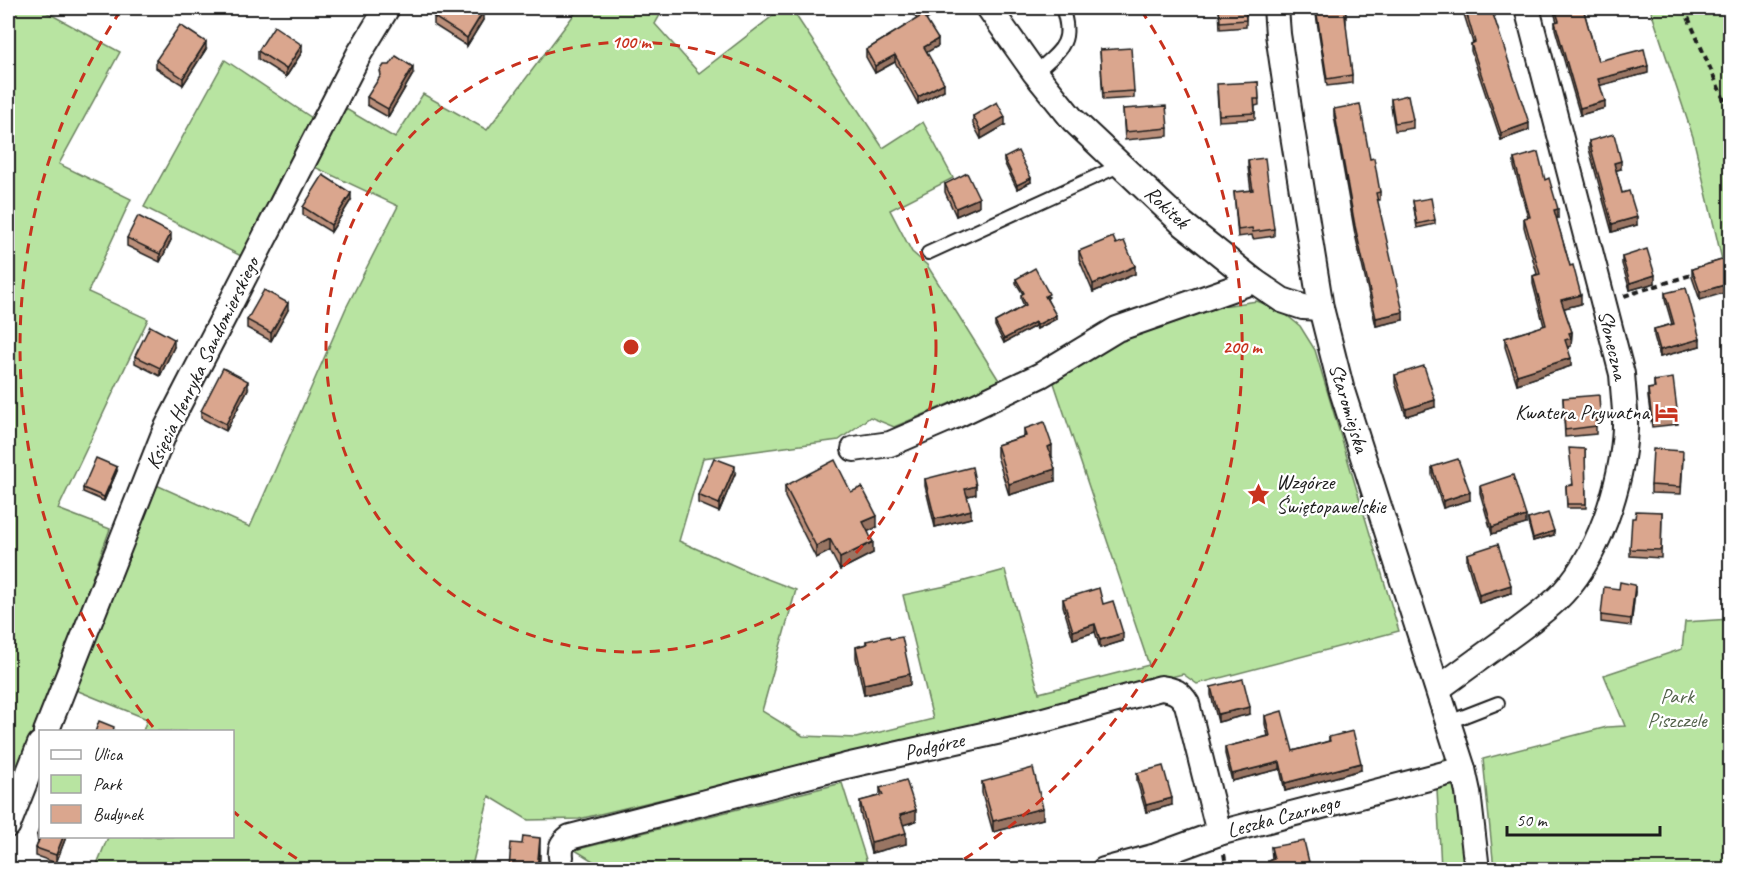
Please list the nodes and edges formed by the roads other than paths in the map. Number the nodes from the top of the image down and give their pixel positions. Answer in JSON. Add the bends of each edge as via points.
{"nodes":[{"id":1,"x":387,"y":8,"type":"edge"},
{"id":2,"x":989,"y":8,"type":"edge"},
{"id":3,"x":1062,"y":8,"type":"edge"},
{"id":4,"x":1276,"y":8,"type":"edge"},
{"id":5,"x":1527,"y":8,"type":"edge"},
{"id":6,"x":1035,"y":73,"type":"junction"},
{"id":7,"x":1121,"y":165,"type":"junction"},
{"id":8,"x":928,"y":253,"type":"dead end"},
{"id":9,"x":1254,"y":281,"type":"junction"},
{"id":10,"x":1321,"y":308,"type":"junction"},
{"id":11,"x":854,"y":449,"type":"dead end"},
{"id":12,"x":1439,"y":688,"type":"junction"},
{"id":13,"x":1498,"y":703,"type":"dead end"},
{"id":14,"x":1449,"y":722,"type":"junction"},
{"id":15,"x":47,"y":730,"type":"edge"},
{"id":16,"x":39,"y":747,"type":"edge"},
{"id":17,"x":1463,"y":769,"type":"junction"},
{"id":18,"x":8,"y":825,"type":"edge"},
{"id":19,"x":1219,"y":832,"type":"junction"},
{"id":20,"x":561,"y":857,"type":"dead end"},
{"id":21,"x":1104,"y":870,"type":"edge"},
{"id":22,"x":1476,"y":870,"type":"edge"}],
"edges":[{"from":1,"to":15,"type":"street","name":"Księcia Henryka Sandomierskiego","via":[[359,54],[165,431]]},
{"from":2,"to":6,"type":"street","name":"Rokitek"},
{"from":3,"to":6,"type":"lane","via":[[1066,19],[1063,48]]},
{"from":4,"to":10,"type":"street","name":"Staromiejska"},
{"from":5,"to":12,"type":"street","name":"Słoneczna","via":[[1622,374],[1625,412],[1621,461],[1602,531],[1563,593],[1540,615]]},
{"from":6,"to":7,"type":"street","name":"Rokitek","via":[[1073,120]]},
{"from":7,"to":8,"type":"lane"},
{"from":7,"to":9,"type":"street","name":"Rokitek","via":[[1183,224]]},
{"from":9,"to":10,"type":"street","name":"Rokitek","via":[[1282,300]]},
{"from":9,"to":11,"type":"street","via":[[1117,329],[1041,375],[891,444]]},
{"from":10,"to":12,"type":"street","name":"Staromiejska","via":[[1342,391]]},
{"from":12,"to":14,"type":"street","name":"Staromiejska"},
{"from":13,"to":14,"type":"lane"},
{"from":14,"to":17,"type":"street","name":"Staromiejska"},
{"from":16,"to":18,"type":"street"},
{"from":17,"to":19,"type":"street","name":"Leszka Czarnego"},
{"from":17,"to":22,"type":"street","name":"Staromiejska"},
{"from":19,"to":20,"type":"street","name":"Podgórze","via":[[1187,704],[1181,694],[1161,688],[570,837],[563,843]]},
{"from":19,"to":21,"type":"street","name":"Leszka Czarnego","via":[[1156,856]]}]}
